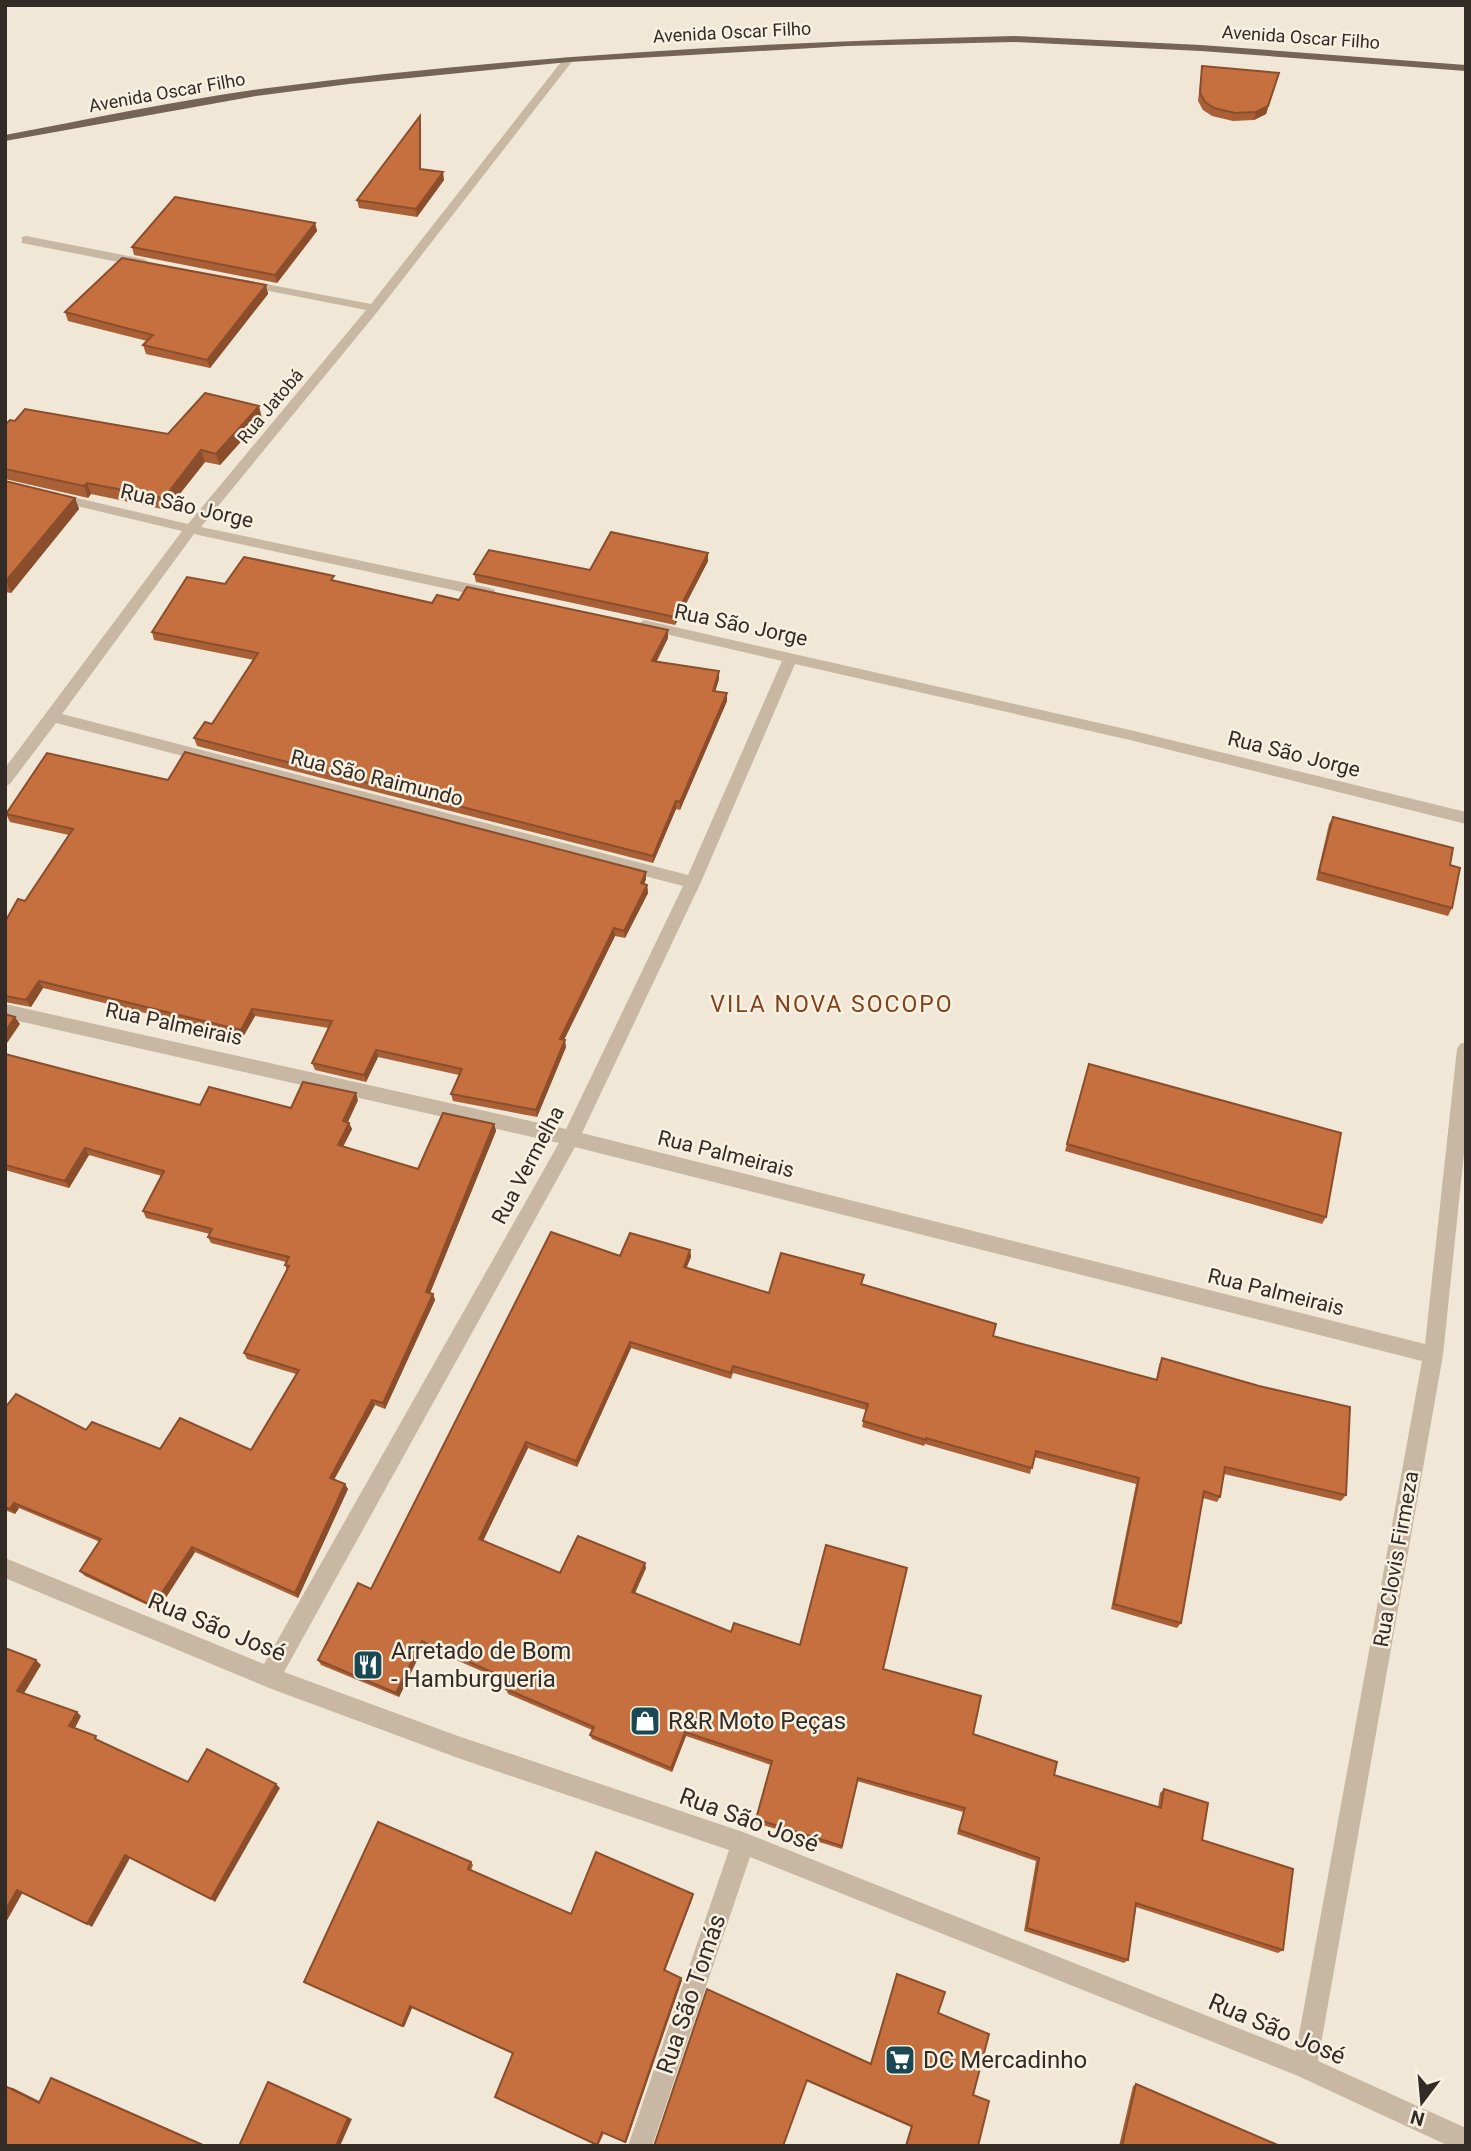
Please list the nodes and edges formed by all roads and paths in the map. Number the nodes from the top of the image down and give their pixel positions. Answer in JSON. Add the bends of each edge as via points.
{"nodes":[{"id":1,"x":569,"y":59,"type":"junction"},
{"id":2,"x":1466,"y":68,"type":"edge"},
{"id":3,"x":5,"y":138,"type":"edge"},
{"id":4,"x":26,"y":240,"type":"dead end"},
{"id":5,"x":160,"y":266,"type":"edge"},
{"id":6,"x":227,"y":279,"type":"edge"},
{"id":7,"x":374,"y":308,"type":"junction"},
{"id":8,"x":5,"y":485,"type":"edge"},
{"id":9,"x":191,"y":529,"type":"junction"},
{"id":10,"x":505,"y":596,"type":"edge"},
{"id":11,"x":628,"y":622,"type":"edge"},
{"id":12,"x":791,"y":657,"type":"junction"},
{"id":13,"x":51,"y":716,"type":"junction"},
{"id":14,"x":5,"y":780,"type":"edge"},
{"id":15,"x":1466,"y":818,"type":"edge"},
{"id":16,"x":693,"y":881,"type":"junction"},
{"id":17,"x":5,"y":1011,"type":"edge"},
{"id":18,"x":1466,"y":1049,"type":"edge"},
{"id":19,"x":571,"y":1138,"type":"junction"},
{"id":20,"x":1433,"y":1355,"type":"junction"},
{"id":21,"x":5,"y":1569,"type":"edge"},
{"id":22,"x":269,"y":1677,"type":"junction"},
{"id":23,"x":743,"y":1843,"type":"junction"},
{"id":24,"x":1306,"y":2067,"type":"junction"},
{"id":25,"x":1466,"y":2141,"type":"edge"},
{"id":26,"x":640,"y":2146,"type":"edge"}],
"edges":[{"from":1,"to":2,"type":"main road","name":"Avenida Oscar Filho","via":[[847,43],[1014,39]]},
{"from":1,"to":3,"type":"main road","name":"Avenida Oscar Filho","via":[[257,93]]},
{"from":1,"to":7,"type":"street","name":"Rua Jatobá"},
{"from":4,"to":5,"type":"street"},
{"from":6,"to":7,"type":"street"},
{"from":7,"to":9,"type":"street","name":"Rua Jatobá"},
{"from":8,"to":9,"type":"street","name":"Rua São Jorge"},
{"from":9,"to":10,"type":"street","name":"Rua São Jorge"},
{"from":9,"to":13,"type":"street","name":"Rua Jatobá"},
{"from":11,"to":12,"type":"street","name":"Rua São Jorge"},
{"from":12,"to":15,"type":"street","name":"Rua São Jorge"},
{"from":12,"to":16,"type":"street","name":"Rua Vermelha"},
{"from":13,"to":14,"type":"street","name":"Rua Jatobá"},
{"from":13,"to":16,"type":"street","name":"Rua São Raimundo"},
{"from":16,"to":19,"type":"street","name":"Rua Vermelha"},
{"from":17,"to":19,"type":"street","name":"Rua Palmeirais"},
{"from":18,"to":20,"type":"street","name":"Rua Clovis Firmeza"},
{"from":19,"to":20,"type":"street","name":"Rua Palmeirais"},
{"from":19,"to":22,"type":"street","name":"Rua Vermelha"},
{"from":20,"to":24,"type":"street","name":"Rua Clovis Firmeza"},
{"from":21,"to":22,"type":"street","name":"Rua São José"},
{"from":22,"to":23,"type":"street","name":"Rua São José","via":[[458,1747]]},
{"from":23,"to":24,"type":"street","name":"Rua São José"},
{"from":23,"to":26,"type":"street","name":"Rua São Tomás"},
{"from":24,"to":25,"type":"street","name":"Rua São José"}]}
